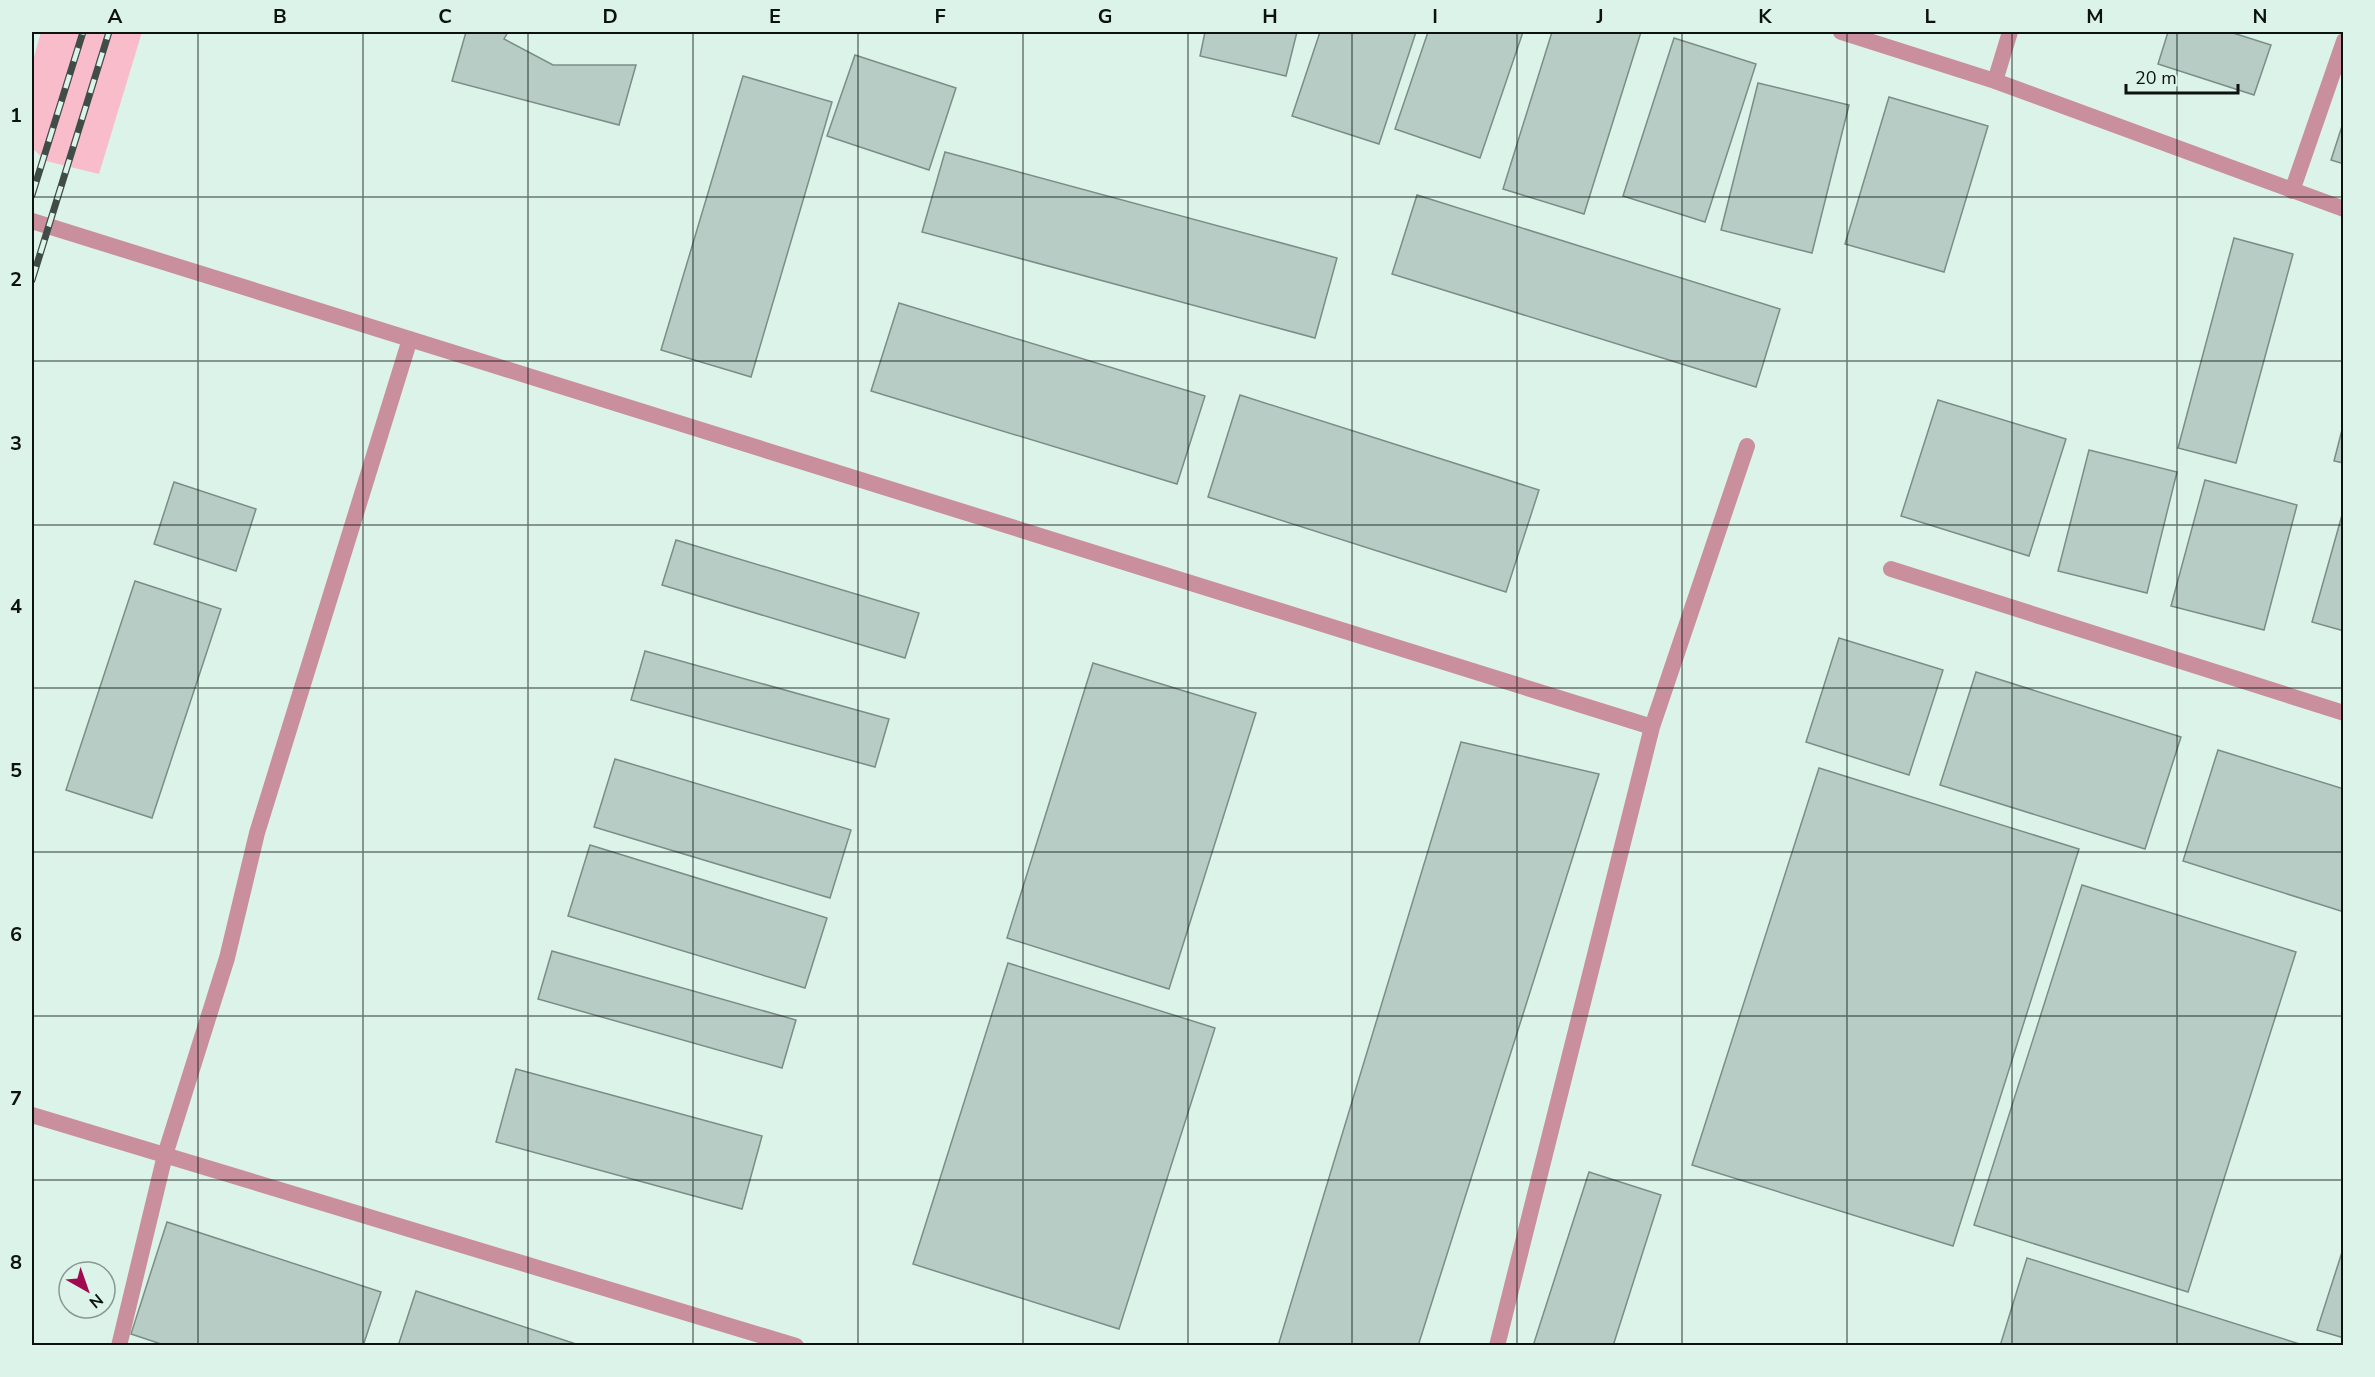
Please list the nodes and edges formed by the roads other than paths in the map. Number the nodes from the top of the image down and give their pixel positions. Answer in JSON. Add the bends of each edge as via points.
{"nodes":[{"id":1,"x":1841,"y":32,"type":"edge"},
{"id":2,"x":2010,"y":32,"type":"edge"},
{"id":3,"x":2343,"y":41,"type":"edge"},
{"id":4,"x":1995,"y":81,"type":"junction"},
{"id":5,"x":2292,"y":191,"type":"junction"},
{"id":6,"x":2343,"y":209,"type":"edge"},
{"id":7,"x":32,"y":221,"type":"edge"},
{"id":8,"x":410,"y":339,"type":"junction"},
{"id":9,"x":1747,"y":446,"type":"dead end"},
{"id":10,"x":1891,"y":569,"type":"dead end"},
{"id":11,"x":2343,"y":713,"type":"edge"},
{"id":12,"x":1652,"y":727,"type":"junction"},
{"id":13,"x":32,"y":1115,"type":"edge"},
{"id":14,"x":165,"y":1155,"type":"junction"},
{"id":15,"x":119,"y":1346,"type":"edge"},
{"id":16,"x":796,"y":1346,"type":"edge"},
{"id":17,"x":1497,"y":1346,"type":"edge"}],
"edges":[{"from":1,"to":4,"type":"lane"},
{"from":2,"to":4,"type":"lane"},
{"from":3,"to":5,"type":"lane"},
{"from":4,"to":5,"type":"lane"},
{"from":5,"to":6,"type":"lane"},
{"from":7,"to":8,"type":"lane"},
{"from":8,"to":12,"type":"lane"},
{"from":8,"to":14,"type":"lane","via":[[261,822],[227,958]]},
{"from":9,"to":12,"type":"lane"},
{"from":10,"to":11,"type":"lane"},
{"from":12,"to":17,"type":"lane"},
{"from":13,"to":14,"type":"lane"},
{"from":14,"to":15,"type":"lane"},
{"from":14,"to":16,"type":"lane"}]}
